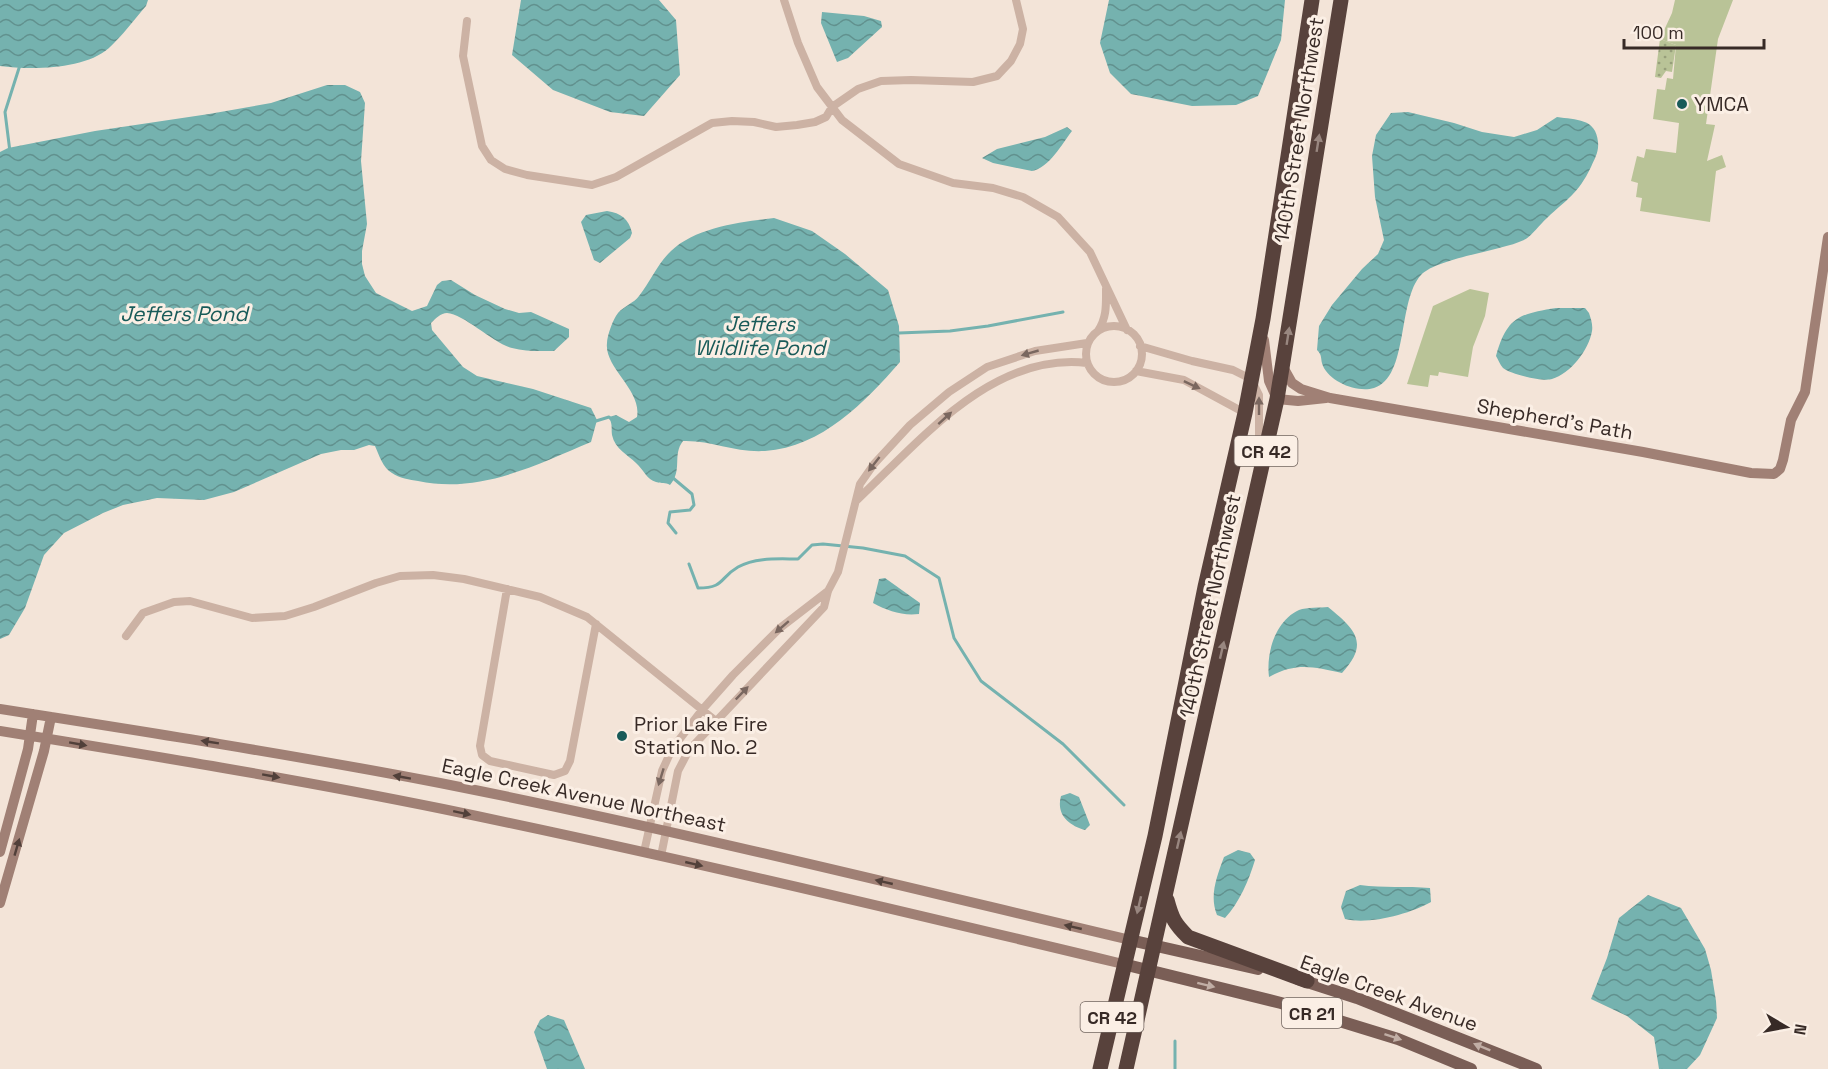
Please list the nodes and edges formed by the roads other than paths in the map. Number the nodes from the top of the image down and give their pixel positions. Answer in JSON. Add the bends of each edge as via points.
{"nodes":[{"id":1,"x":784,"y":0,"type":"edge"},
{"id":2,"x":1016,"y":0,"type":"edge"},
{"id":3,"x":1312,"y":0,"type":"edge"},
{"id":4,"x":1341,"y":0,"type":"edge"},
{"id":5,"x":467,"y":21,"type":"dead end"},
{"id":6,"x":832,"y":107,"type":"junction"},
{"id":7,"x":1828,"y":237,"type":"edge"},
{"id":8,"x":1106,"y":284,"type":"junction"},
{"id":9,"x":1263,"y":319,"type":"junction"},
{"id":10,"x":1127,"y":330,"type":"junction"},
{"id":11,"x":1098,"y":331,"type":"junction"},
{"id":12,"x":1087,"y":343,"type":"junction"},
{"id":13,"x":1140,"y":346,"type":"junction"},
{"id":14,"x":1087,"y":363,"type":"junction"},
{"id":15,"x":1282,"y":367,"type":"junction"},
{"id":16,"x":1136,"y":371,"type":"junction"},
{"id":17,"x":1251,"y":379,"type":"junction"},
{"id":18,"x":1330,"y":398,"type":"junction"},
{"id":19,"x":1277,"y":399,"type":"junction"},
{"id":20,"x":1245,"y":413,"type":"junction"},
{"id":21,"x":1260,"y":477,"type":"junction"},
{"id":22,"x":857,"y":501,"type":"junction"},
{"id":23,"x":507,"y":589,"type":"junction"},
{"id":24,"x":828,"y":591,"type":"junction"},
{"id":25,"x":596,"y":624,"type":"junction"},
{"id":26,"x":126,"y":636,"type":"dead end"},
{"id":27,"x":0,"y":709,"type":"edge"},
{"id":28,"x":702,"y":710,"type":"junction"},
{"id":29,"x":33,"y":714,"type":"junction"},
{"id":30,"x":51,"y":717,"type":"junction"},
{"id":31,"x":716,"y":721,"type":"junction"},
{"id":32,"x":0,"y":731,"type":"edge"},
{"id":33,"x":30,"y":736,"type":"junction"},
{"id":34,"x":47,"y":738,"type":"junction"},
{"id":35,"x":649,"y":828,"type":"junction"},
{"id":36,"x":665,"y":831,"type":"junction"},
{"id":37,"x":0,"y":852,"type":"edge"},
{"id":38,"x":644,"y":852,"type":"junction"},
{"id":39,"x":661,"y":856,"type":"junction"},
{"id":40,"x":1166,"y":897,"type":"junction"},
{"id":41,"x":0,"y":903,"type":"edge"},
{"id":42,"x":1130,"y":940,"type":"junction"},
{"id":43,"x":1155,"y":946,"type":"junction"},
{"id":44,"x":1124,"y":964,"type":"junction"},
{"id":45,"x":1149,"y":970,"type":"junction"},
{"id":46,"x":1307,"y":981,"type":"junction"},
{"id":47,"x":1100,"y":1069,"type":"edge"},
{"id":48,"x":1126,"y":1069,"type":"edge"},
{"id":49,"x":1471,"y":1069,"type":"edge"},
{"id":50,"x":1536,"y":1069,"type":"edge"}],
"edges":[{"from":1,"to":6,"type":"street","via":[[817,87]]},
{"from":2,"to":6,"type":"street","via":[[1023,29],[1020,44],[997,76],[973,82],[881,81],[858,89]]},
{"from":3,"to":9,"type":"highway","name":"140th Street Northwest","number":"CR 42"},
{"from":15,"to":4,"type":"highway","name":"140th Street Northwest","number":"CR 42","one_way":true},
{"from":5,"to":6,"type":"street","via":[[463,56],[482,146],[491,160],[527,175],[592,185],[616,177],[712,123],[797,126],[826,117]]},
{"from":6,"to":8,"type":"street","via":[[842,120],[899,164],[953,183],[1023,197],[1058,217],[1090,252]]},
{"from":7,"to":18,"type":"main road","name":"Shepherd's Path","via":[[1805,392],[1791,420],[1784,460],[1774,474]]},
{"from":8,"to":10,"type":"street"},
{"from":8,"to":11,"type":"street","via":[[1107,311]]},
{"from":9,"to":17,"type":"highway","name":"140th Street Northwest","number":"CR 42"},
{"from":9,"to":19,"type":"main road","via":[[1267,373]]},
{"from":10,"to":11,"type":"street","via":[[1107,327]]},
{"from":10,"to":13,"type":"street"},
{"from":11,"to":12,"type":"street"},
{"from":12,"to":14,"type":"street"},
{"from":12,"to":22,"type":"street","one_way":true,"via":[[1035,351],[987,367],[949,392],[909,425],[874,464],[860,484]]},
{"from":13,"to":16,"type":"street"},
{"from":13,"to":17,"type":"street","via":[[1233,370]]},
{"from":14,"to":16,"type":"street","via":[[1097,377],[1113,382]]},
{"from":22,"to":14,"type":"street","one_way":true,"via":[[962,403],[995,382],[1042,364]]},
{"from":15,"to":18,"type":"main road","name":"Shepherd's Path","via":[[1292,384]]},
{"from":15,"to":19,"type":"highway","name":"140th Street Northwest","number":"CR 42"},
{"from":16,"to":20,"type":"street","one_way":true,"via":[[1184,380]]},
{"from":17,"to":20,"type":"highway","name":"140th Street Northwest","number":"CR 42"},
{"from":21,"to":17,"type":"street","one_way":true,"via":[[1259,395]]},
{"from":18,"to":19,"type":"main road","name":"Shepherd's Path"},
{"from":19,"to":21,"type":"highway","name":"140th Street Northwest","number":"CR 42"},
{"from":20,"to":42,"type":"highway","name":"140th Street Northwest","number":"CR 42","one_way":true},
{"from":40,"to":21,"type":"highway","name":"140th Street Northwest","number":"CR 42","one_way":true},
{"from":22,"to":24,"type":"street","via":[[838,572]]},
{"from":23,"to":25,"type":"street","via":[[540,597]]},
{"from":23,"to":25,"type":"street","via":[[480,746],[482,755],[490,761],[554,775],[565,771]]},
{"from":23,"to":26,"type":"street","via":[[433,575],[399,576],[285,616],[252,618],[190,601],[174,602],[143,613]]},
{"from":24,"to":28,"type":"street","one_way":true,"via":[[780,628]]},
{"from":31,"to":24,"type":"street","one_way":true,"via":[[824,608]]},
{"from":25,"to":28,"type":"street"},
{"from":27,"to":29,"type":"main road","name":"Eagle Creek Avenue Northeast","number":"CR 21"},
{"from":28,"to":31,"type":"street"},
{"from":28,"to":35,"type":"street","one_way":true,"via":[[672,749],[662,771]]},
{"from":29,"to":30,"type":"main road","name":"Eagle Creek Avenue Northeast","number":"CR 21"},
{"from":29,"to":33,"type":"main road"},
{"from":30,"to":34,"type":"main road"},
{"from":35,"to":30,"type":"main road","name":"Eagle Creek Avenue Northeast","number":"CR 21","one_way":true,"via":[[439,783]]},
{"from":31,"to":36,"type":"street","via":[[689,750],[678,771]]},
{"from":32,"to":33,"type":"main road","number":"CR 21"},
{"from":33,"to":34,"type":"main road","number":"CR 21"},
{"from":33,"to":37,"type":"main road"},
{"from":34,"to":38,"type":"main road","number":"CR 21","one_way":true,"via":[[292,780]]},
{"from":41,"to":34,"type":"main road","one_way":true},
{"from":35,"to":36,"type":"main road","name":"Eagle Creek Avenue Northeast","number":"CR 21"},
{"from":35,"to":38,"type":"street"},
{"from":36,"to":39,"type":"street"},
{"from":42,"to":36,"type":"main road","name":"Eagle Creek Avenue Northeast","number":"CR 21","one_way":true},
{"from":38,"to":39,"type":"main road","number":"CR 21"},
{"from":39,"to":44,"type":"main road","number":"CR 21","one_way":true},
{"from":40,"to":43,"type":"highway","name":"140th Street Northwest","number":"CR 42"},
{"from":40,"to":46,"type":"highway","via":[[1177,928],[1188,937]]},
{"from":42,"to":43,"type":"main road","name":"Eagle Creek Avenue Northeast","number":"CR 21"},
{"from":42,"to":44,"type":"highway","name":"140th Street Northwest","number":"CR 42"},
{"from":43,"to":45,"type":"highway","name":"140th Street Northwest","number":"CR 42"},
{"from":43,"to":46,"type":"main road","name":"Eagle Creek Avenue","number":"CR 21"},
{"from":44,"to":45,"type":"main road","number":"CR 21"},
{"from":44,"to":47,"type":"highway","number":"CR 42"},
{"from":45,"to":48,"type":"highway","number":"CR 42"},
{"from":45,"to":49,"type":"main road","name":"Eagle Creek Avenue","number":"CR 21","one_way":true,"via":[[1387,1035]]},
{"from":50,"to":46,"type":"main road","name":"Eagle Creek Avenue","number":"CR 21","one_way":true}]}
